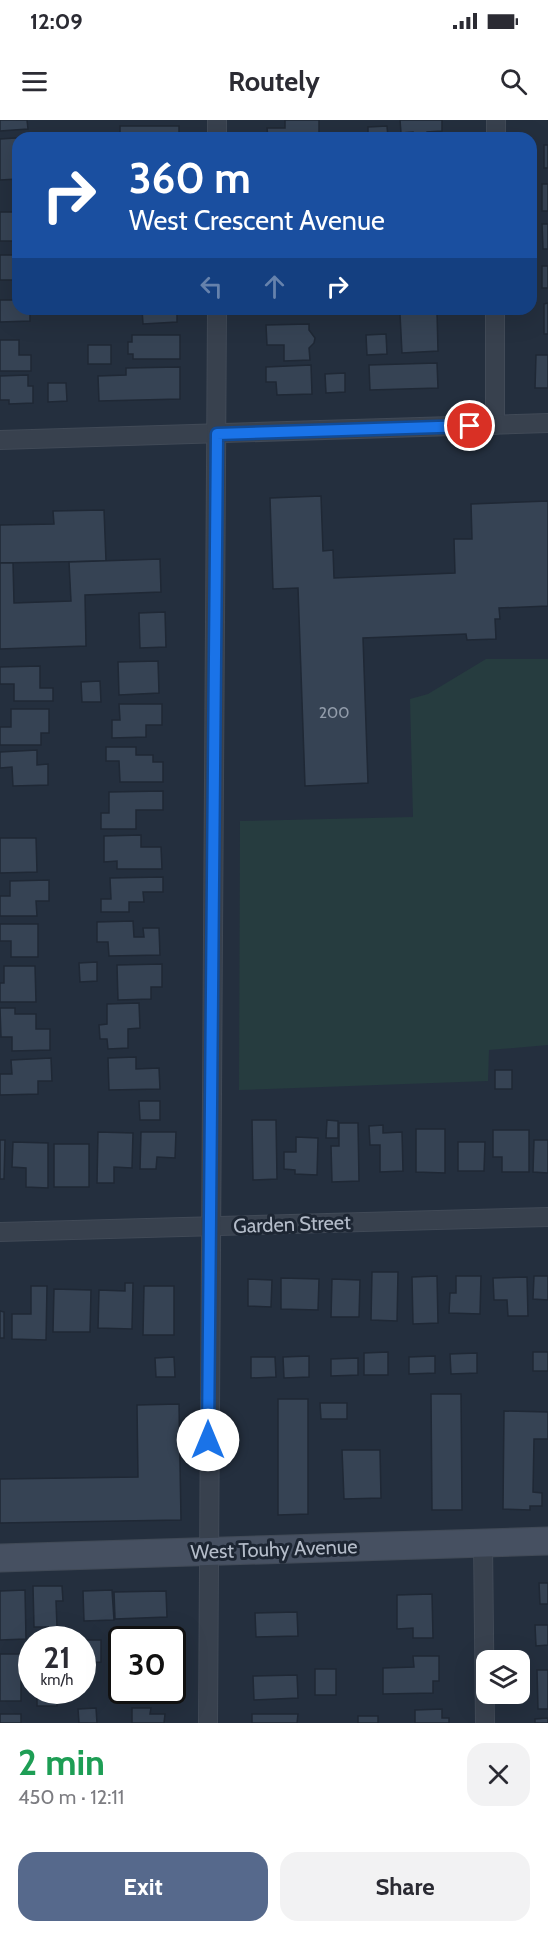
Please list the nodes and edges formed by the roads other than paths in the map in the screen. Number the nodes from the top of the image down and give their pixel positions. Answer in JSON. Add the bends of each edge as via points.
{"nodes":[{"id":1,"x":217,"y":315,"type":"edge"},
{"id":2,"x":495,"y":315,"type":"edge"},
{"id":3,"x":548,"y":423,"type":"edge"},
{"id":4,"x":495,"y":425,"type":"junction"},
{"id":5,"x":217,"y":434,"type":"junction"},
{"id":6,"x":0,"y":440,"type":"edge"},
{"id":7,"x":548,"y":1217,"type":"edge"},
{"id":8,"x":211,"y":1226,"type":"junction"},
{"id":9,"x":0,"y":1232,"type":"edge"},
{"id":10,"x":548,"y":1541,"type":"edge"},
{"id":11,"x":483,"y":1543,"type":"junction"},
{"id":12,"x":208,"y":1551,"type":"junction"},
{"id":13,"x":0,"y":1558,"type":"edge"},
{"id":14,"x":208,"y":1723,"type":"edge"},
{"id":15,"x":484,"y":1723,"type":"edge"}],
"edges":[{"from":1,"to":5,"type":"street"},
{"from":2,"to":4,"type":"street"},
{"from":3,"to":4,"type":"street"},
{"from":4,"to":5,"type":"street"},
{"from":5,"to":6,"type":"street"},
{"from":5,"to":8,"type":"street"},
{"from":7,"to":8,"type":"street","name":"Garden Street"},
{"from":8,"to":9,"type":"street","name":"Garden Street"},
{"from":8,"to":12,"type":"street"},
{"from":10,"to":11,"type":"main road","name":"West Touhy Avenue"},
{"from":11,"to":12,"type":"main road","name":"West Touhy Avenue"},
{"from":11,"to":15,"type":"street"},
{"from":12,"to":13,"type":"main road","name":"West Touhy Avenue"},
{"from":12,"to":14,"type":"street"}]}
